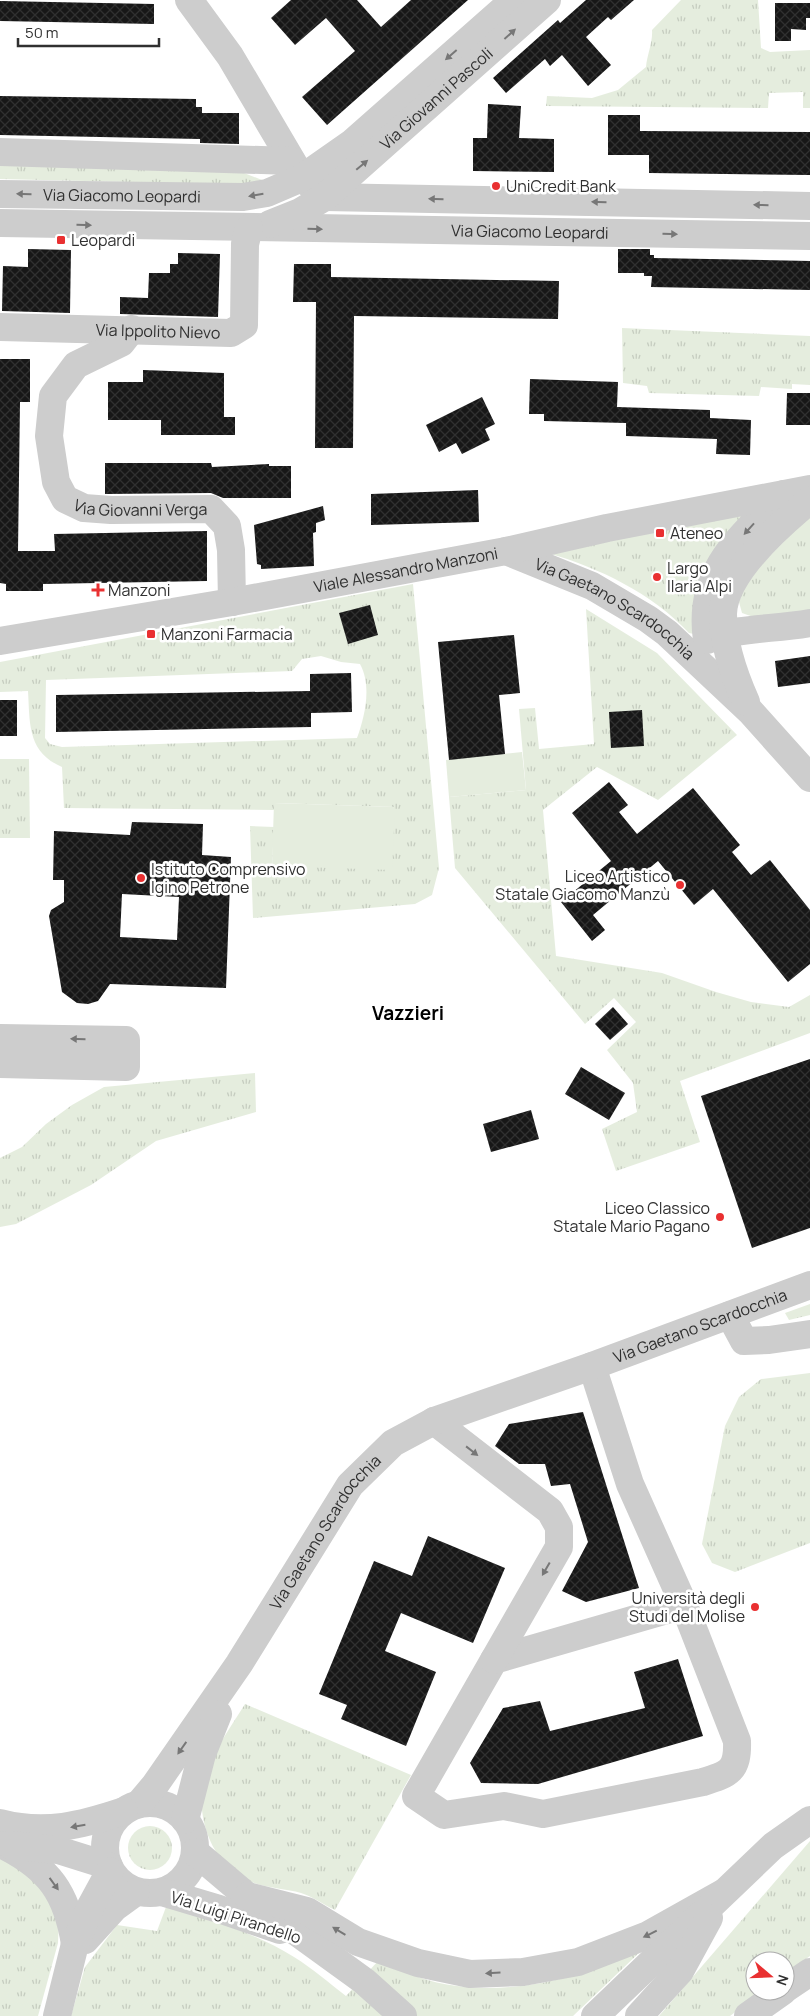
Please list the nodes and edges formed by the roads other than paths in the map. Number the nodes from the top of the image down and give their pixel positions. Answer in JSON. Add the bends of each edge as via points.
{"nodes":[{"id":1,"x":189,"y":0,"type":"edge"},
{"id":2,"x":514,"y":0,"type":"edge"},
{"id":3,"x":547,"y":0,"type":"edge"},
{"id":4,"x":0,"y":152,"type":"edge"},
{"id":5,"x":296,"y":170,"type":"junction"},
{"id":6,"x":0,"y":194,"type":"edge"},
{"id":7,"x":325,"y":197,"type":"junction"},
{"id":8,"x":640,"y":203,"type":"junction"},
{"id":9,"x":804,"y":206,"type":"edge"},
{"id":10,"x":0,"y":223,"type":"edge"},
{"id":11,"x":249,"y":228,"type":"junction"},
{"id":12,"x":640,"y":234,"type":"junction"},
{"id":13,"x":803,"y":236,"type":"edge"},
{"id":14,"x":0,"y":327,"type":"edge"},
{"id":15,"x":132,"y":329,"type":"junction"},
{"id":16,"x":797,"y":492,"type":"edge"},
{"id":17,"x":810,"y":500,"type":"edge"},
{"id":18,"x":506,"y":551,"type":"junction"},
{"id":19,"x":232,"y":602,"type":"junction"},
{"id":20,"x":810,"y":623,"type":"edge"},
{"id":21,"x":716,"y":635,"type":"junction"},
{"id":22,"x":0,"y":641,"type":"edge"},
{"id":23,"x":715,"y":678,"type":"junction"},
{"id":24,"x":750,"y":711,"type":"junction"},
{"id":25,"x":810,"y":778,"type":"edge"},
{"id":26,"x":2,"y":1038,"type":"edge"},
{"id":27,"x":1,"y":1064,"type":"edge"},
{"id":28,"x":810,"y":1285,"type":"edge"},
{"id":29,"x":730,"y":1315,"type":"junction"},
{"id":30,"x":810,"y":1334,"type":"edge"},
{"id":31,"x":592,"y":1366,"type":"junction"},
{"id":32,"x":434,"y":1421,"type":"junction"},
{"id":33,"x":684,"y":1605,"type":"junction"},
{"id":34,"x":494,"y":1660,"type":"junction"},
{"id":35,"x":239,"y":1664,"type":"junction"},
{"id":36,"x":132,"y":1808,"type":"junction"},
{"id":37,"x":185,"y":1820,"type":"junction"},
{"id":38,"x":810,"y":1820,"type":"edge"},
{"id":39,"x":1,"y":1837,"type":"edge"},
{"id":40,"x":195,"y":1852,"type":"junction"},
{"id":41,"x":110,"y":1868,"type":"junction"},
{"id":42,"x":149,"y":1892,"type":"junction"},
{"id":43,"x":723,"y":1893,"type":"junction"},
{"id":44,"x":248,"y":1896,"type":"junction"},
{"id":45,"x":310,"y":1941,"type":"junction"},
{"id":46,"x":75,"y":1944,"type":"junction"},
{"id":47,"x":67,"y":1972,"type":"junction"},
{"id":48,"x":810,"y":1972,"type":"edge"},
{"id":49,"x":795,"y":1982,"type":"edge"},
{"id":50,"x":769,"y":2001,"type":"edge"},
{"id":51,"x":57,"y":2016,"type":"edge"},
{"id":52,"x":403,"y":2016,"type":"edge"},
{"id":53,"x":595,"y":2016,"type":"edge"},
{"id":54,"x":639,"y":2016,"type":"edge"},
{"id":55,"x":748,"y":2016,"type":"edge"}],
"edges":[{"from":1,"to":5,"type":"street","via":[[230,56]]},
{"from":2,"to":5,"type":"street","name":"Via Giovanni Pascoli","one_way":true,"via":[[352,143]]},
{"from":7,"to":3,"type":"street","name":"Via Giovanni Pascoli","one_way":true},
{"from":4,"to":5,"type":"street"},
{"from":5,"to":6,"type":"street","name":"Via Giacomo Leopardi","one_way":true,"via":[[267,193],[243,197]]},
{"from":5,"to":7,"type":"street"},
{"from":8,"to":7,"type":"street","name":"Via Giacomo Leopardi","one_way":true},
{"from":7,"to":11,"type":"street","name":"Via Giacomo Leopardi","via":[[300,212]]},
{"from":9,"to":8,"type":"street","name":"Via Giacomo Leopardi","one_way":true},
{"from":8,"to":12,"type":"street"},
{"from":9,"to":13,"type":"street"},
{"from":10,"to":11,"type":"street","name":"Via Giacomo Leopardi","one_way":true},
{"from":11,"to":12,"type":"street","name":"Via Giacomo Leopardi","one_way":true},
{"from":11,"to":15,"type":"street","name":"Via Ippolito Nievo","via":[[245,244],[244,325],[231,333]]},
{"from":12,"to":13,"type":"street","name":"Via Giacomo Leopardi","one_way":true},
{"from":14,"to":15,"type":"street","name":"Via Ippolito Nievo"},
{"from":15,"to":19,"type":"street","name":"Via Giovanni Verga","via":[[121,344],[76,365],[52,396],[49,436],[56,482],[65,499],[84,508],[211,509],[227,526]]},
{"from":16,"to":18,"type":"street","name":"Viale Alessandro Manzoni"},
{"from":16,"to":21,"type":"street","name":"Via Gaetano Scardocchia","one_way":true,"via":[[734,546],[719,566],[708,589],[704,613]]},
{"from":17,"to":21,"type":"street","name":"Via Gaetano Scardocchia","via":[[746,562],[732,586]]},
{"from":18,"to":19,"type":"street","name":"Viale Alessandro Manzoni"},
{"from":18,"to":23,"type":"street","name":"Via Gaetano Scardocchia","via":[[592,586],[648,619]]},
{"from":19,"to":22,"type":"street","name":"Viale Alessandro Manzoni"},
{"from":20,"to":21,"type":"street"},
{"from":21,"to":23,"type":"street","name":"Via Gaetano Scardocchia"},
{"from":21,"to":24,"type":"street","name":"Via Gaetano Scardocchia"},
{"from":23,"to":24,"type":"street","name":"Via Gaetano Scardocchia"},
{"from":24,"to":25,"type":"street","name":"Via Gaetano Scardocchia"},
{"from":26,"to":27,"type":"street"},
{"from":27,"to":26,"type":"street","one_way":true,"via":[[126,1067],[126,1040]]},
{"from":28,"to":29,"type":"street","name":"Via Gaetano Scardocchia"},
{"from":29,"to":30,"type":"street","via":[[744,1341]]},
{"from":29,"to":31,"type":"street","name":"Via Gaetano Scardocchia"},
{"from":31,"to":32,"type":"street","name":"Via Gaetano Scardocchia"},
{"from":31,"to":33,"type":"street","via":[[630,1484]]},
{"from":32,"to":34,"type":"street","one_way":true,"via":[[550,1511],[560,1527],[559,1547]]},
{"from":32,"to":35,"type":"street","name":"Via Gaetano Scardocchia","via":[[393,1443],[350,1485]]},
{"from":33,"to":34,"type":"street"},
{"from":33,"to":34,"type":"street","via":[[738,1741],[738,1758],[727,1774],[703,1782],[543,1814],[504,1806],[444,1815],[416,1796]]},
{"from":35,"to":36,"type":"street","name":"Via Gaetano Scardocchia","one_way":true,"via":[[155,1785]]},
{"from":35,"to":37,"type":"street","name":"Via Gaetano Scardocchia","via":[[202,1754]]},
{"from":36,"to":37,"type":"street","via":[[164,1805]]},
{"from":36,"to":39,"type":"street","one_way":true,"via":[[82,1825]]},
{"from":36,"to":41,"type":"street","via":[[112,1824],[106,1840],[106,1858]]},
{"from":37,"to":40,"type":"street","via":[[193,1835]]},
{"from":38,"to":43,"type":"street","via":[[773,1846]]},
{"from":39,"to":41,"type":"street","via":[[58,1850]]},
{"from":39,"to":46,"type":"street","one_way":true,"via":[[46,1873],[56,1887],[71,1918]]},
{"from":40,"to":42,"type":"street","via":[[185,1878],[178,1884]]},
{"from":40,"to":44,"type":"street","name":"Via Luigi Pirandello"},
{"from":41,"to":42,"type":"street","via":[[126,1887]]},
{"from":41,"to":46,"type":"street"},
{"from":42,"to":45,"type":"street","name":"Via Luigi Pirandello","via":[[219,1909]]},
{"from":42,"to":47,"type":"street","via":[[114,1908],[95,1926]]},
{"from":43,"to":44,"type":"street","one_way":true,"via":[[648,1935],[578,1962],[523,1972],[470,1974],[418,1963],[358,1942],[307,1911]]},
{"from":43,"to":53,"type":"street"},
{"from":43,"to":54,"type":"street","via":[[680,1971]]},
{"from":44,"to":45,"type":"street","name":"Via Luigi Pirandello"},
{"from":45,"to":52,"type":"street","name":"Via Luigi Pirandello","via":[[364,1981]]},
{"from":46,"to":47,"type":"street"},
{"from":47,"to":51,"type":"street"},
{"from":48,"to":49,"type":"street"},
{"from":50,"to":55,"type":"street"}]}
